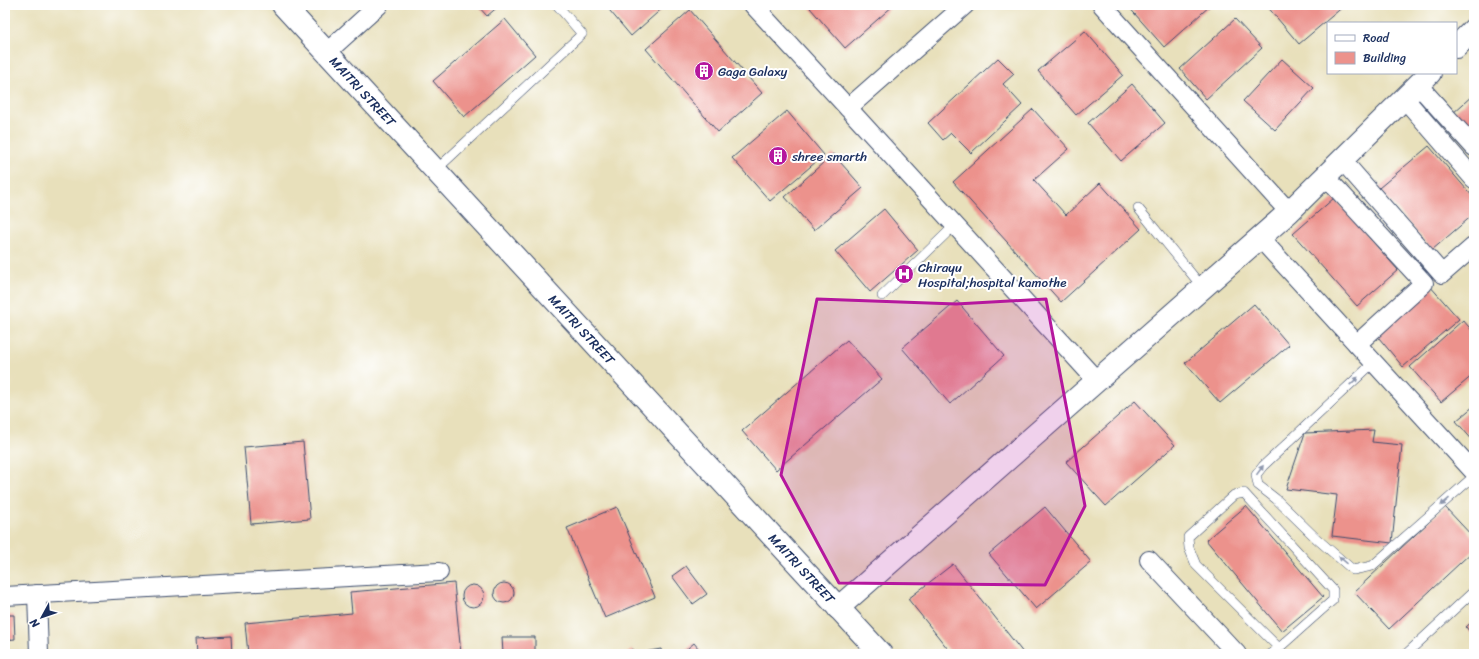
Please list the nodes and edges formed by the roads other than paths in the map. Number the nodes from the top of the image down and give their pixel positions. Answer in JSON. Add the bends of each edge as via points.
{"nodes":[{"id":1,"x":284,"y":5,"type":"edge"},
{"id":2,"x":380,"y":5,"type":"edge"},
{"id":3,"x":557,"y":5,"type":"edge"},
{"id":4,"x":965,"y":5,"type":"edge"},
{"id":5,"x":1102,"y":5,"type":"edge"},
{"id":6,"x":761,"y":8,"type":"edge"},
{"id":7,"x":1474,"y":29,"type":"edge"},
{"id":8,"x":1457,"y":46,"type":"edge"},
{"id":9,"x":327,"y":52,"type":"junction"},
{"id":10,"x":1417,"y":85,"type":"edge"},
{"id":11,"x":848,"y":108,"type":"junction"},
{"id":12,"x":1474,"y":147,"type":"edge"},
{"id":13,"x":1342,"y":160,"type":"junction"},
{"id":14,"x":436,"y":170,"type":"junction"},
{"id":15,"x":1325,"y":176,"type":"junction"},
{"id":16,"x":1474,"y":179,"type":"edge"},
{"id":17,"x":1138,"y":208,"type":"dead end"},
{"id":18,"x":1289,"y":212,"type":"junction"},
{"id":19,"x":955,"y":225,"type":"junction"},
{"id":20,"x":1260,"y":238,"type":"junction"},
{"id":21,"x":1474,"y":246,"type":"edge"},
{"id":22,"x":1203,"y":288,"type":"junction"},
{"id":23,"x":882,"y":296,"type":"dead end"},
{"id":24,"x":1357,"y":344,"type":"junction"},
{"id":25,"x":1373,"y":362,"type":"junction"},
{"id":26,"x":1097,"y":381,"type":"junction"},
{"id":27,"x":1474,"y":472,"type":"edge"},
{"id":28,"x":1474,"y":476,"type":"edge"},
{"id":29,"x":1149,"y":560,"type":"dead end"},
{"id":30,"x":438,"y":572,"type":"dead end"},
{"id":31,"x":1474,"y":591,"type":"edge"},
{"id":32,"x":37,"y":594,"type":"junction"},
{"id":33,"x":5,"y":596,"type":"edge"},
{"id":34,"x":838,"y":608,"type":"junction"},
{"id":35,"x":1279,"y":648,"type":"junction"},
{"id":36,"x":39,"y":654,"type":"edge"},
{"id":37,"x":881,"y":654,"type":"edge"},
{"id":38,"x":1237,"y":654,"type":"edge"},
{"id":39,"x":1271,"y":654,"type":"edge"},
{"id":40,"x":1406,"y":654,"type":"edge"}],
"edges":[{"from":1,"to":9,"type":"street","name":"MAITRI STREET"},
{"from":2,"to":9,"type":"street"},
{"from":3,"to":14,"type":"lane","via":[[582,34]]},
{"from":4,"to":11,"type":"street"},
{"from":5,"to":18,"type":"street"},
{"from":6,"to":11,"type":"street"},
{"from":7,"to":8,"type":"street"},
{"from":9,"to":14,"type":"street","name":"MAITRI STREET"},
{"from":10,"to":12,"type":"street"},
{"from":10,"to":13,"type":"street"},
{"from":10,"to":16,"type":"street"},
{"from":11,"to":19,"type":"street"},
{"from":13,"to":15,"type":"street"},
{"from":13,"to":21,"type":"street","via":[[1442,274]]},
{"from":14,"to":34,"type":"street","name":"MAITRI STREET"},
{"from":15,"to":18,"type":"street"},
{"from":15,"to":24,"type":"street","via":[[1424,283]]},
{"from":17,"to":22,"type":"lane"},
{"from":18,"to":20,"type":"street"},
{"from":19,"to":23,"type":"lane"},
{"from":19,"to":26,"type":"street"},
{"from":20,"to":22,"type":"street"},
{"from":20,"to":24,"type":"street"},
{"from":22,"to":26,"type":"street"},
{"from":24,"to":25,"type":"street"},
{"from":25,"to":27,"type":"street"},
{"from":28,"to":25,"type":"lane","one_way":true,"via":[[1372,566],[1353,570],[1258,485],[1256,476],[1263,466]]},
{"from":26,"to":34,"type":"street"},
{"from":29,"to":38,"type":"street"},
{"from":30,"to":32,"type":"street"},
{"from":31,"to":40,"type":"lane"},
{"from":32,"to":33,"type":"street"},
{"from":32,"to":36,"type":"street"},
{"from":34,"to":37,"type":"street","name":"MAITRI STREET"},
{"from":35,"to":35,"type":"lane","via":[[1333,600],[1333,590],[1244,493],[1234,495],[1188,537],[1189,548],[1196,565]]},
{"from":35,"to":39,"type":"lane"}]}
